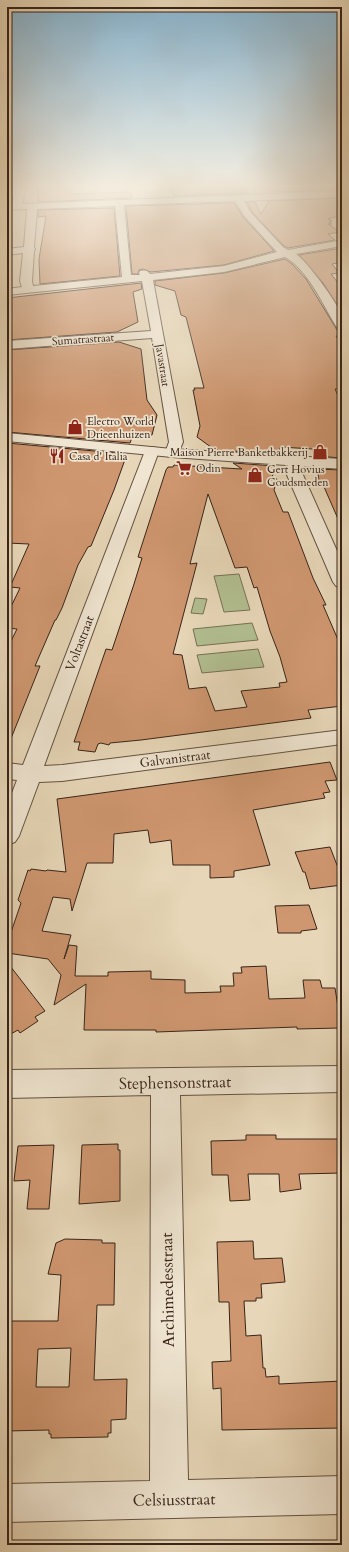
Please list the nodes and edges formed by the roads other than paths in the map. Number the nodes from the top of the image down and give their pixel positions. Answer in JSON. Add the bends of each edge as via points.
{"nodes":[{"id":1,"x":29,"y":260,"type":"edge"},
{"id":2,"x":125,"y":260,"type":"edge"},
{"id":3,"x":252,"y":260,"type":"edge"},
{"id":4,"x":298,"y":260,"type":"edge"},
{"id":5,"x":145,"y":275,"type":"junction"},
{"id":6,"x":127,"y":277,"type":"junction"},
{"id":7,"x":7,"y":286,"type":"edge"},
{"id":8,"x":27,"y":287,"type":"junction"},
{"id":9,"x":7,"y":292,"type":"edge"},
{"id":10,"x":342,"y":326,"type":"edge"},
{"id":11,"x":158,"y":334,"type":"junction"},
{"id":12,"x":7,"y":345,"type":"edge"},
{"id":13,"x":7,"y":437,"type":"edge"},
{"id":14,"x":152,"y":451,"type":"junction"},
{"id":15,"x":172,"y":453,"type":"junction"},
{"id":16,"x":296,"y":462,"type":"junction"},
{"id":17,"x":342,"y":464,"type":"edge"},
{"id":18,"x":340,"y":572,"type":"edge"},
{"id":19,"x":342,"y":737,"type":"edge"},
{"id":20,"x":7,"y":771,"type":"edge"},
{"id":21,"x":30,"y":774,"type":"junction"},
{"id":22,"x":7,"y":836,"type":"edge"},
{"id":23,"x":342,"y":1079,"type":"edge"},
{"id":24,"x":165,"y":1082,"type":"junction"},
{"id":25,"x":7,"y":1084,"type":"edge"},
{"id":26,"x":342,"y":1495,"type":"edge"},
{"id":27,"x":169,"y":1498,"type":"junction"},
{"id":28,"x":7,"y":1503,"type":"edge"}],
"edges":[{"from":1,"to":8,"type":"street"},
{"from":2,"to":6,"type":"street"},
{"from":3,"to":5,"type":"street","via":[[224,269]]},
{"from":4,"to":10,"type":"street"},
{"from":5,"to":6,"type":"street"},
{"from":5,"to":11,"type":"street","name":"Javastraat"},
{"from":6,"to":8,"type":"street"},
{"from":7,"to":8,"type":"street"},
{"from":8,"to":9,"type":"street"},
{"from":11,"to":12,"type":"street","name":"Sumatrastraat"},
{"from":11,"to":15,"type":"street","name":"Javastraat","via":[[176,442]]},
{"from":13,"to":14,"type":"street"},
{"from":14,"to":15,"type":"street"},
{"from":14,"to":21,"type":"street","name":"Voltastraat"},
{"from":15,"to":16,"type":"street"},
{"from":16,"to":17,"type":"street"},
{"from":16,"to":18,"type":"street","via":[[295,475]]},
{"from":19,"to":21,"type":"street","name":"Galvanistraat","via":[[62,773]]},
{"from":20,"to":21,"type":"street","name":"Galvanistraat"},
{"from":21,"to":22,"type":"street","name":"Voltastraat"},
{"from":23,"to":24,"type":"street","name":"Stephensonstraat"},
{"from":24,"to":25,"type":"street","name":"Stephensonstraat"},
{"from":24,"to":27,"type":"street","name":"Archimedesstraat"},
{"from":26,"to":27,"type":"street","name":"Celsiusstraat"},
{"from":27,"to":28,"type":"street","name":"Celsiusstraat"}]}
